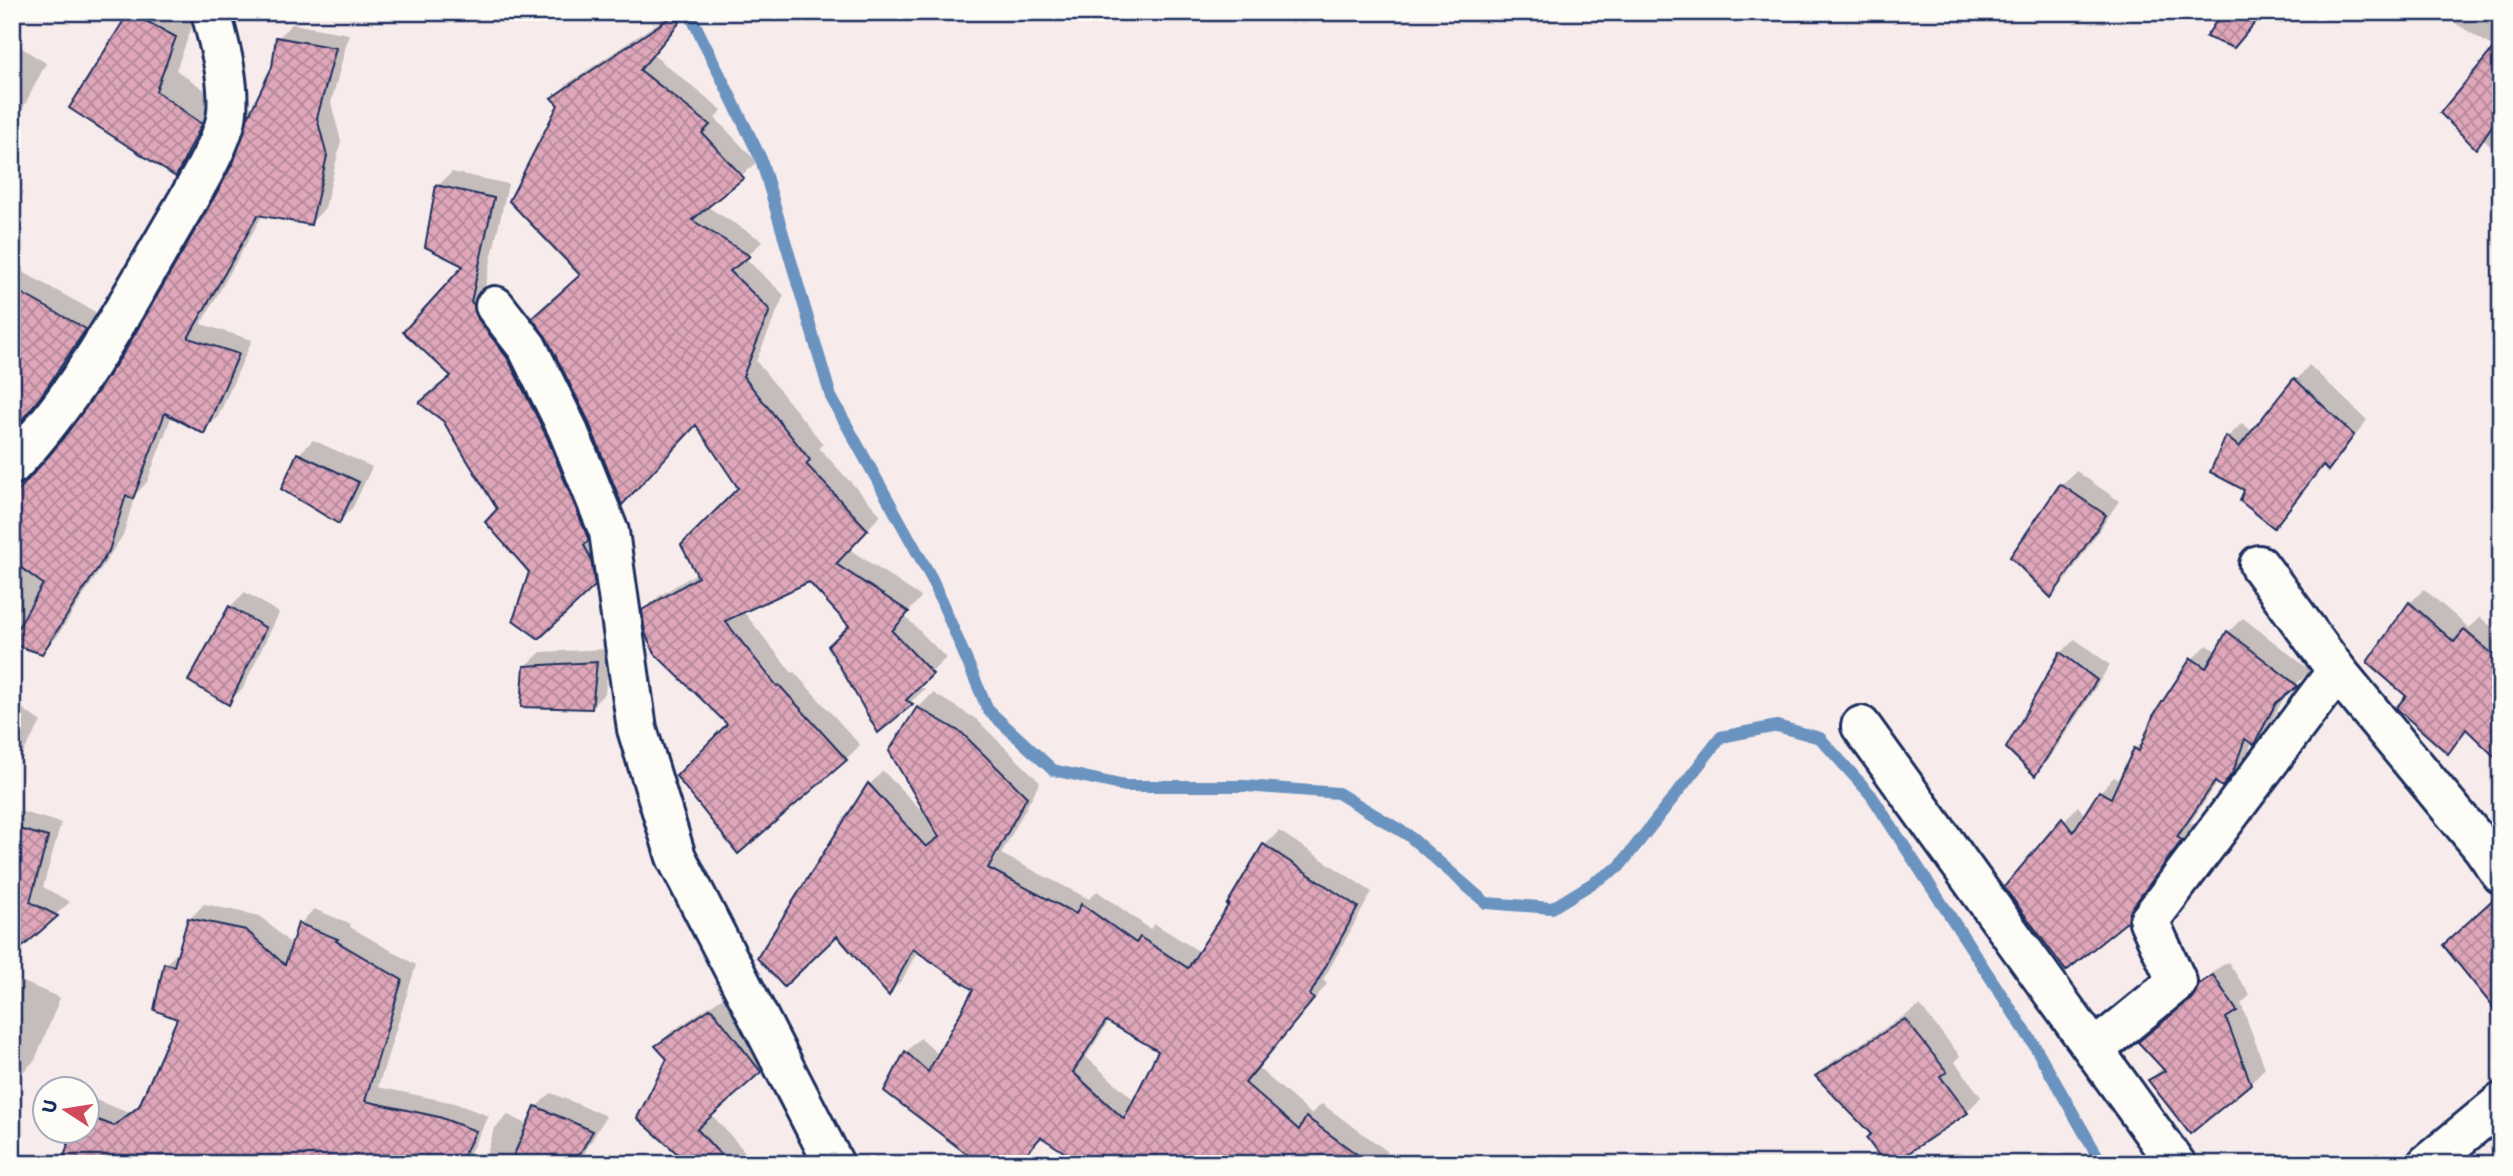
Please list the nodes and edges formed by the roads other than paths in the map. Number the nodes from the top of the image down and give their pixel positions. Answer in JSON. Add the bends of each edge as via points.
{"nodes":[{"id":1,"x":211,"y":12,"type":"edge"},
{"id":2,"x":495,"y":306,"type":"dead end"},
{"id":3,"x":12,"y":465,"type":"edge"},
{"id":4,"x":2259,"y":565,"type":"dead end"},
{"id":5,"x":2337,"y":671,"type":"junction"},
{"id":6,"x":1861,"y":726,"type":"dead end"},
{"id":7,"x":2501,"y":874,"type":"edge"},
{"id":8,"x":2095,"y":1049,"type":"junction"},
{"id":9,"x":2501,"y":1103,"type":"edge"},
{"id":10,"x":834,"y":1164,"type":"edge"},
{"id":11,"x":2176,"y":1164,"type":"edge"},
{"id":12,"x":2427,"y":1164,"type":"edge"}],
"edges":[{"from":1,"to":3,"type":"street","via":[[224,65],[228,113],[214,151],[112,331],[44,431]]},
{"from":2,"to":10,"type":"street","via":[[527,347],[567,428],[609,532],[637,729],[676,857]]},
{"from":4,"to":5,"type":"street"},
{"from":5,"to":7,"type":"street"},
{"from":5,"to":8,"type":"street","via":[[2149,921],[2177,982]]},
{"from":6,"to":8,"type":"street"},
{"from":8,"to":11,"type":"street"},
{"from":9,"to":12,"type":"street"}]}
